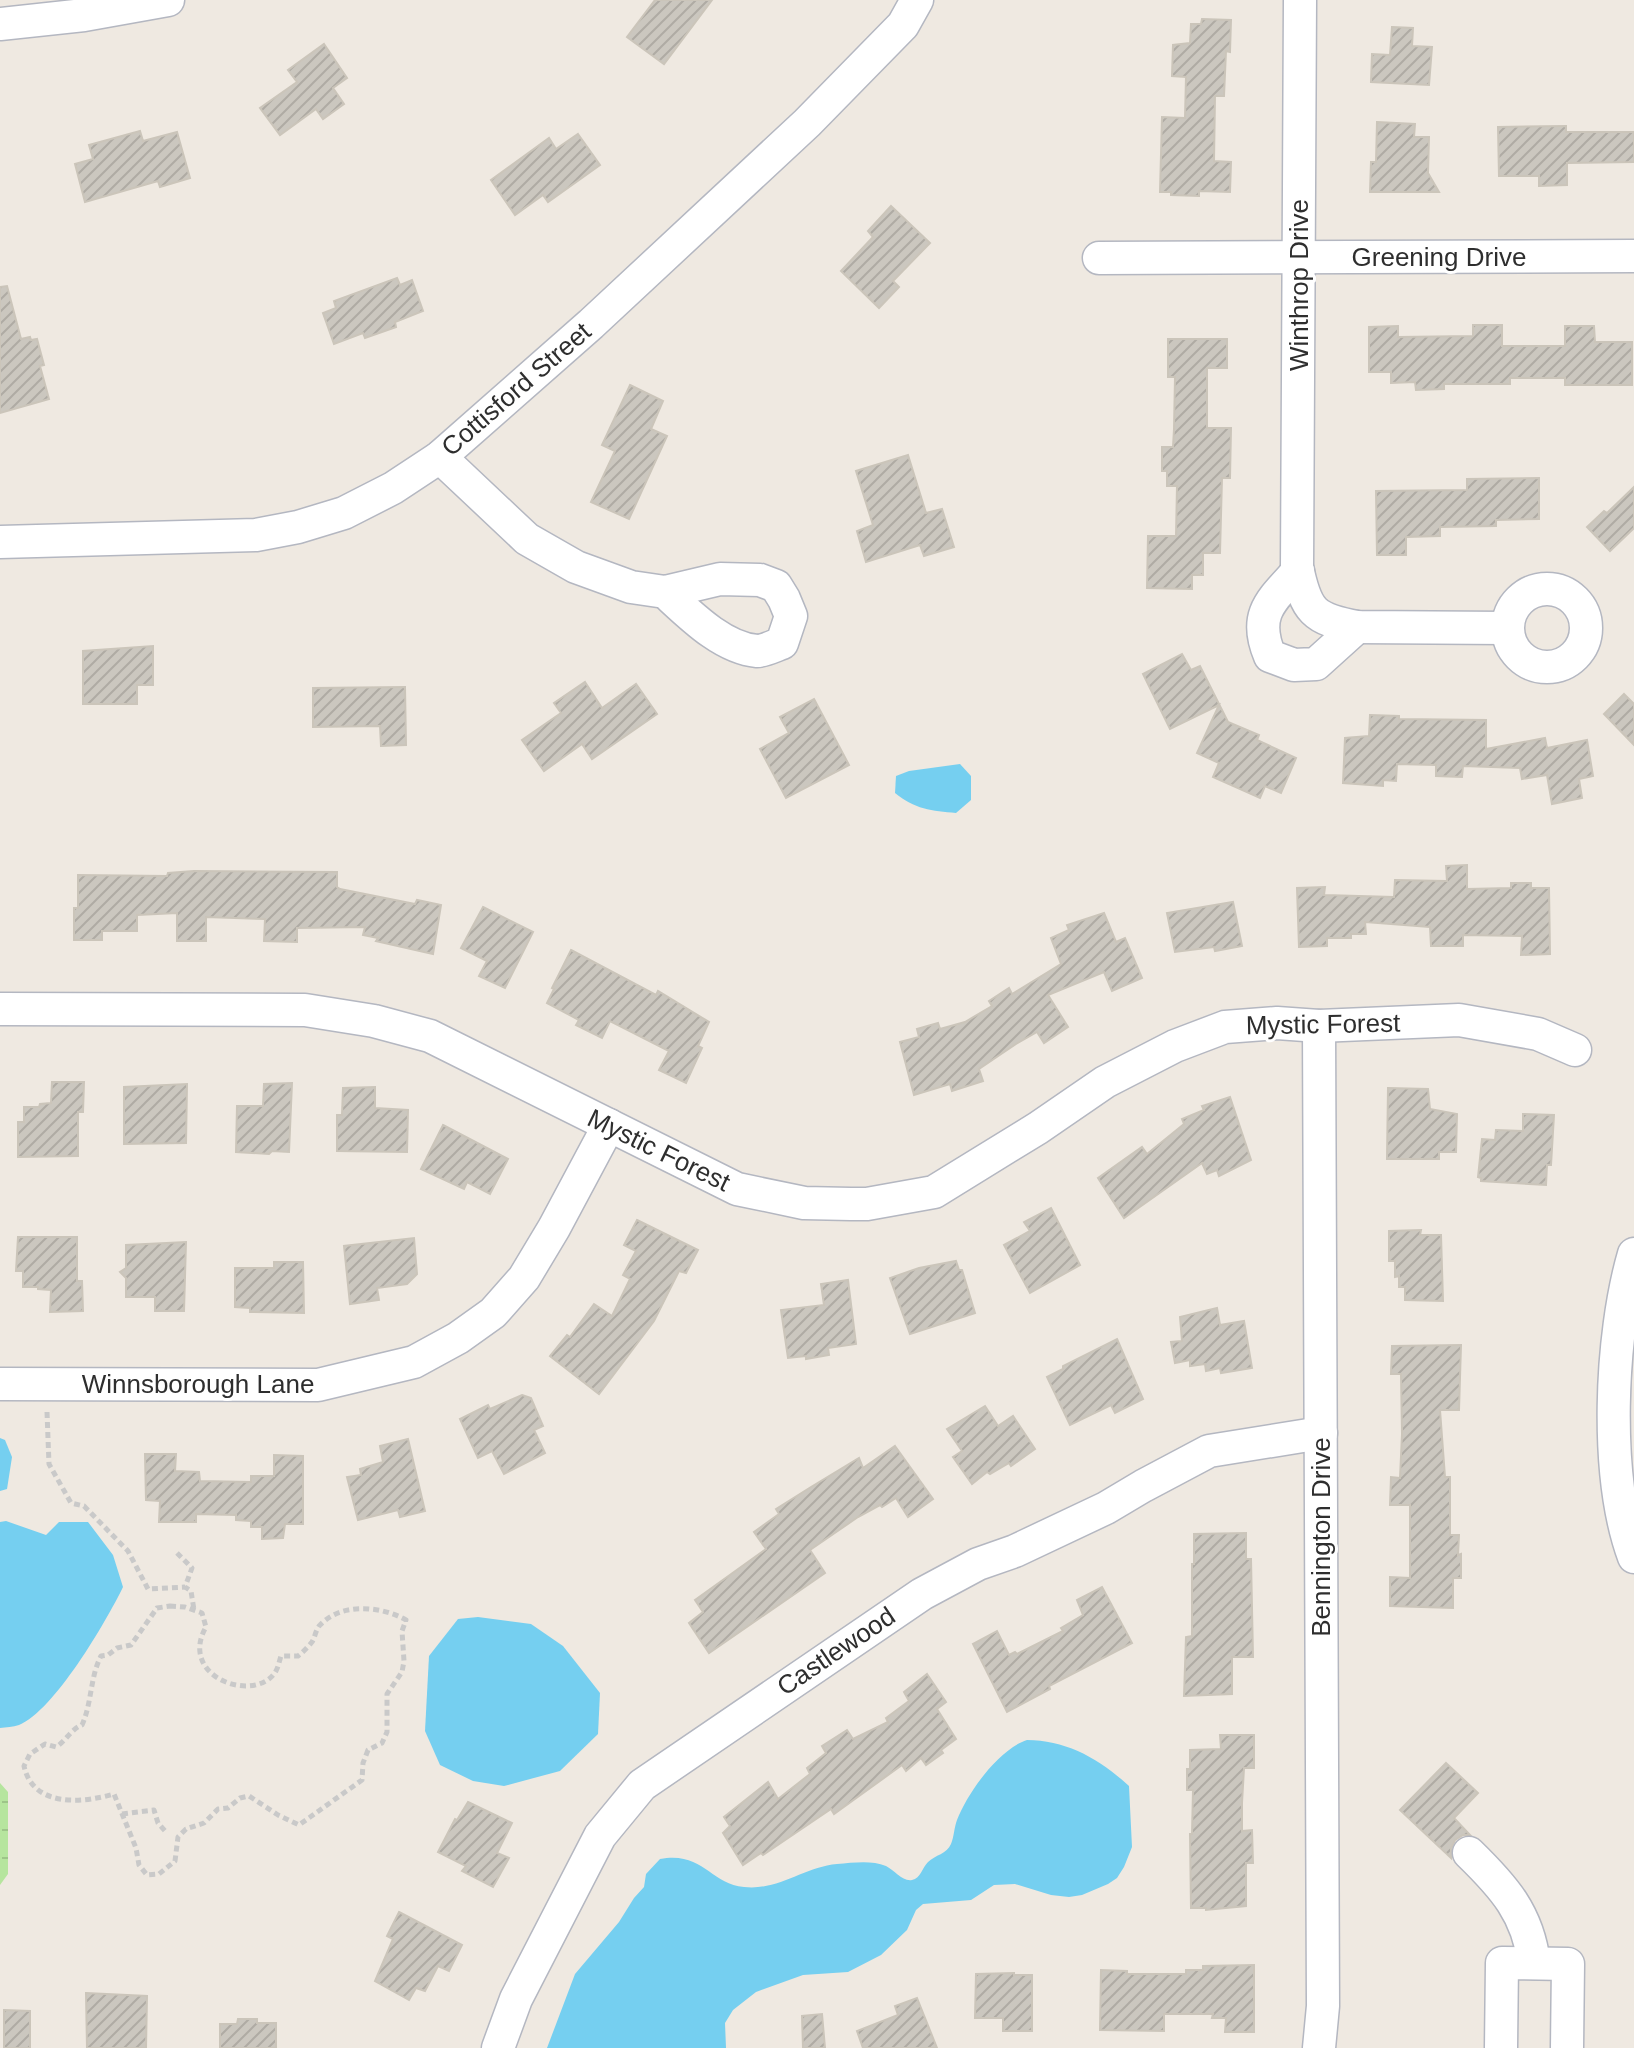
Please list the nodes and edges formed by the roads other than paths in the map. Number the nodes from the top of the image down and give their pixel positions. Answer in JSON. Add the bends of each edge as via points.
{"nodes":[{"id":1,"x":168,"y":0,"type":"edge"},
{"id":2,"x":917,"y":0,"type":"edge"},
{"id":3,"x":1300,"y":0,"type":"edge"},
{"id":4,"x":0,"y":24,"type":"edge"},
{"id":5,"x":1634,"y":256,"type":"edge"},
{"id":6,"x":1300,"y":257,"type":"junction"},
{"id":7,"x":1099,"y":258,"type":"dead end"},
{"id":8,"x":440,"y":457,"type":"junction"},
{"id":9,"x":0,"y":542,"type":"edge"},
{"id":10,"x":1298,"y":571,"type":"junction"},
{"id":11,"x":665,"y":592,"type":"dead end"},
{"id":12,"x":1357,"y":627,"type":"junction"},
{"id":13,"x":1507,"y":628,"type":"dead end"},
{"id":14,"x":0,"y":1009,"type":"edge"},
{"id":15,"x":1319,"y":1026,"type":"junction"},
{"id":16,"x":1575,"y":1050,"type":"dead end"},
{"id":17,"x":609,"y":1125,"type":"junction"},
{"id":18,"x":1634,"y":1254,"type":"edge"},
{"id":19,"x":0,"y":1384,"type":"edge"},
{"id":20,"x":1321,"y":1433,"type":"junction"},
{"id":21,"x":1634,"y":1557,"type":"edge"},
{"id":22,"x":1469,"y":1853,"type":"dead end"},
{"id":23,"x":1534,"y":1963,"type":"junction"},
{"id":24,"x":498,"y":2048,"type":"edge"},
{"id":25,"x":1319,"y":2048,"type":"edge"},
{"id":26,"x":1501,"y":2048,"type":"edge"},
{"id":27,"x":1567,"y":2048,"type":"edge"}],
"edges":[{"from":1,"to":4,"type":"street"},
{"from":2,"to":8,"type":"street","name":"Cottisford Street","via":[[903,25],[807,123]]},
{"from":3,"to":6,"type":"street","name":"Winthrop Drive"},
{"from":5,"to":6,"type":"street","name":"Greening Drive"},
{"from":6,"to":7,"type":"street","name":"Greening Drive"},
{"from":6,"to":10,"type":"street","name":"Winthrop Drive"},
{"from":8,"to":9,"type":"street","name":"Cottisford Street","via":[[344,513],[298,527],[256,535]]},
{"from":8,"to":11,"type":"street","via":[[527,539],[576,567],[631,587]]},
{"from":10,"to":12,"type":"street","name":"Winthrop Drive","via":[[1303,595],[1316,615]]},
{"from":10,"to":12,"type":"street","via":[[1265,608],[1264,641],[1270,656],[1294,665],[1316,664]]},
{"from":12,"to":13,"type":"street"},
{"from":14,"to":17,"type":"street","name":"Mystic Forest","via":[[305,1010],[374,1021],[430,1036]]},
{"from":15,"to":16,"type":"street","name":"Mystic Forest","via":[[1459,1020],[1538,1034]]},
{"from":15,"to":17,"type":"street","name":"Mystic Forest","via":[[1225,1027],[1175,1046],[1105,1082],[934,1192],[867,1204],[804,1203],[737,1189]]},
{"from":15,"to":20,"type":"street","name":"Bennington Drive"},
{"from":17,"to":19,"type":"street","name":"Winnsborough Lane","via":[[524,1278],[493,1313],[414,1362],[318,1385]]},
{"from":18,"to":21,"type":"street","via":[[1623,1291],[1615,1458],[1620,1510]]},
{"from":20,"to":24,"type":"street","name":"Castlewood","via":[[1209,1451],[1106,1508],[978,1564],[911,1601],[642,1785],[600,1836],[516,1999]]},
{"from":20,"to":25,"type":"street","name":"Bennington Drive"},
{"from":22,"to":23,"type":"street","via":[[1516,1907],[1531,1940]]},
{"from":23,"to":26,"type":"street","via":[[1502,1963]]},
{"from":23,"to":27,"type":"street","via":[[1568,1964]]}]}
